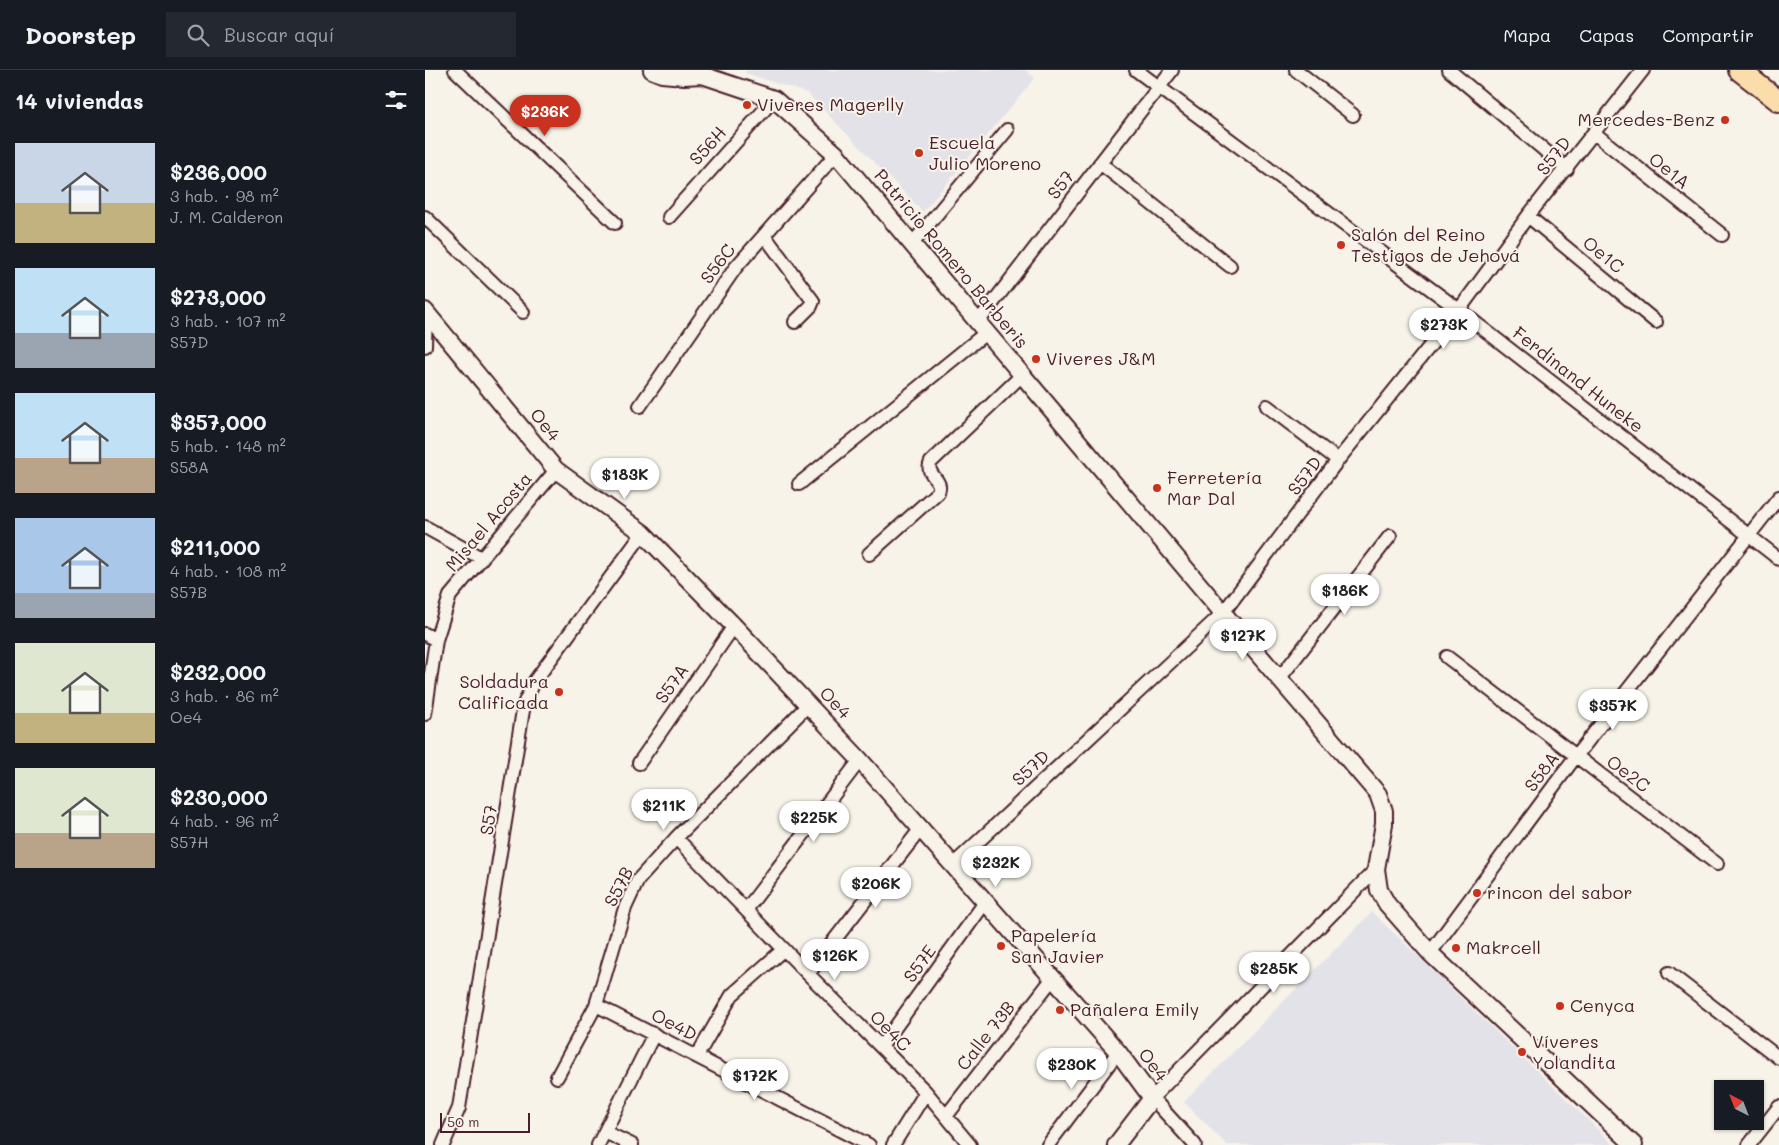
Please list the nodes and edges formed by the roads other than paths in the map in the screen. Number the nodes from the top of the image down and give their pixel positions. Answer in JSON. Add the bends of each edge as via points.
{"nodes":[{"id":1,"x":455,"y":70,"type":"edge"},
{"id":2,"x":652,"y":70,"type":"edge"},
{"id":3,"x":1136,"y":70,"type":"edge"},
{"id":4,"x":1173,"y":70,"type":"edge"},
{"id":5,"x":1297,"y":70,"type":"edge"},
{"id":6,"x":1449,"y":70,"type":"edge"},
{"id":7,"x":1643,"y":70,"type":"edge"},
{"id":8,"x":1739,"y":70,"type":"edge"},
{"id":9,"x":703,"y":72,"type":"edge"},
{"id":10,"x":1159,"y":88,"type":"junction"},
{"id":11,"x":774,"y":99,"type":"junction"},
{"id":12,"x":1779,"y":101,"type":"edge"},
{"id":13,"x":1353,"y":115,"type":"dead end"},
{"id":14,"x":1007,"y":130,"type":"dead end"},
{"id":15,"x":1594,"y":133,"type":"junction"},
{"id":16,"x":836,"y":154,"type":"junction"},
{"id":17,"x":1100,"y":163,"type":"junction"},
{"id":18,"x":1567,"y":169,"type":"junction"},
{"id":19,"x":1528,"y":216,"type":"junction"},
{"id":20,"x":425,"y":217,"type":"edge"},
{"id":21,"x":669,"y":217,"type":"dead end"},
{"id":22,"x":615,"y":223,"type":"dead end"},
{"id":23,"x":764,"y":235,"type":"junction"},
{"id":24,"x":1722,"y":235,"type":"dead end"},
{"id":25,"x":912,"y":244,"type":"junction"},
{"id":26,"x":1230,"y":266,"type":"dead end"},
{"id":27,"x":1459,"y":310,"type":"junction"},
{"id":28,"x":425,"y":311,"type":"edge"},
{"id":29,"x":523,"y":312,"type":"dead end"},
{"id":30,"x":795,"y":322,"type":"dead end"},
{"id":31,"x":1656,"y":322,"type":"dead end"},
{"id":32,"x":982,"y":327,"type":"junction"},
{"id":33,"x":425,"y":346,"type":"edge"},
{"id":34,"x":1023,"y":375,"type":"junction"},
{"id":35,"x":641,"y":406,"type":"dead end"},
{"id":36,"x":1267,"y":406,"type":"dead end"},
{"id":37,"x":1338,"y":460,"type":"junction"},
{"id":38,"x":556,"y":470,"type":"junction"},
{"id":39,"x":799,"y":484,"type":"dead end"},
{"id":40,"x":1779,"y":497,"type":"edge"},
{"id":41,"x":425,"y":527,"type":"edge"},
{"id":42,"x":643,"y":532,"type":"junction"},
{"id":43,"x":1390,"y":536,"type":"dead end"},
{"id":44,"x":1748,"y":536,"type":"junction"},
{"id":45,"x":869,"y":554,"type":"dead end"},
{"id":46,"x":481,"y":558,"type":"junction"},
{"id":47,"x":1779,"y":560,"type":"edge"},
{"id":48,"x":1223,"y":613,"type":"junction"},
{"id":49,"x":734,"y":626,"type":"junction"},
{"id":50,"x":431,"y":637,"type":"edge"},
{"id":51,"x":1447,"y":657,"type":"dead end"},
{"id":52,"x":1279,"y":679,"type":"junction"},
{"id":53,"x":808,"y":705,"type":"junction"},
{"id":54,"x":425,"y":714,"type":"edge"},
{"id":55,"x":1576,"y":756,"type":"junction"},
{"id":56,"x":860,"y":760,"type":"junction"},
{"id":57,"x":639,"y":763,"type":"dead end"},
{"id":58,"x":921,"y":827,"type":"junction"},
{"id":59,"x":676,"y":838,"type":"junction"},
{"id":60,"x":1717,"y":864,"type":"dead end"},
{"id":61,"x":953,"y":865,"type":"junction"},
{"id":62,"x":1376,"y":869,"type":"junction"},
{"id":63,"x":987,"y":901,"type":"junction"},
{"id":64,"x":746,"y":910,"type":"junction"},
{"id":65,"x":784,"y":949,"type":"junction"},
{"id":66,"x":1430,"y":953,"type":"junction"},
{"id":67,"x":1669,"y":973,"type":"dead end"},
{"id":68,"x":808,"y":974,"type":"junction"},
{"id":69,"x":1053,"y":978,"type":"junction"},
{"id":70,"x":597,"y":1005,"type":"junction"},
{"id":71,"x":653,"y":1034,"type":"junction"},
{"id":72,"x":881,"y":1047,"type":"junction"},
{"id":73,"x":1118,"y":1052,"type":"junction"},
{"id":74,"x":697,"y":1056,"type":"junction"},
{"id":75,"x":1779,"y":1058,"type":"edge"},
{"id":76,"x":557,"y":1076,"type":"dead end"},
{"id":77,"x":926,"y":1092,"type":"junction"},
{"id":78,"x":1152,"y":1098,"type":"junction"},
{"id":79,"x":1779,"y":1107,"type":"edge"},
{"id":80,"x":947,"y":1115,"type":"junction"},
{"id":81,"x":605,"y":1132,"type":"junction"},
{"id":82,"x":443,"y":1145,"type":"edge"},
{"id":83,"x":598,"y":1145,"type":"edge"},
{"id":84,"x":632,"y":1145,"type":"edge"},
{"id":85,"x":869,"y":1145,"type":"edge"},
{"id":86,"x":893,"y":1145,"type":"edge"},
{"id":87,"x":970,"y":1145,"type":"edge"},
{"id":88,"x":1048,"y":1145,"type":"edge"},
{"id":89,"x":1116,"y":1145,"type":"edge"},
{"id":90,"x":1195,"y":1145,"type":"edge"},
{"id":91,"x":1634,"y":1145,"type":"edge"},
{"id":92,"x":1749,"y":1145,"type":"edge"}],
"edges":[{"from":1,"to":22,"type":"street"},
{"from":2,"to":9,"type":"street","name":"Patricio Romero Barberis","via":[[677,75]]},
{"from":3,"to":10,"type":"street","name":"Ferdinand Huneke"},
{"from":4,"to":10,"type":"street","name":"S57"},
{"from":5,"to":13,"type":"street"},
{"from":6,"to":18,"type":"street"},
{"from":7,"to":15,"type":"street","name":"S57D"},
{"from":8,"to":12,"type":"main road"},
{"from":9,"to":11,"type":"street","name":"Patricio Romero Barberis"},
{"from":10,"to":17,"type":"street","name":"S57"},
{"from":10,"to":27,"type":"street","name":"Ferdinand Huneke"},
{"from":11,"to":16,"type":"street","name":"Patricio Romero Barberis"},
{"from":11,"to":21,"type":"street","name":"S56H"},
{"from":14,"to":25,"type":"street"},
{"from":15,"to":18,"type":"street","name":"S57D"},
{"from":15,"to":24,"type":"street","name":"Oe1A"},
{"from":16,"to":23,"type":"street","name":"S56C"},
{"from":16,"to":25,"type":"street","name":"Patricio Romero Barberis"},
{"from":17,"to":26,"type":"street"},
{"from":17,"to":32,"type":"street","name":"S57"},
{"from":18,"to":19,"type":"street","name":"S57D"},
{"from":19,"to":27,"type":"street","name":"S57D"},
{"from":19,"to":31,"type":"street","name":"Oe1C"},
{"from":20,"to":29,"type":"street"},
{"from":23,"to":30,"type":"street","via":[[813,301]]},
{"from":23,"to":35,"type":"street","name":"S56C","via":[[736,267]]},
{"from":25,"to":32,"type":"street","name":"Patricio Romero Barberis"},
{"from":27,"to":37,"type":"street","name":"S57D"},
{"from":27,"to":44,"type":"street","name":"Ferdinand Huneke"},
{"from":28,"to":33,"type":"street"},
{"from":28,"to":38,"type":"street","name":"Oe4"},
{"from":32,"to":34,"type":"street","name":"Patricio Romero Barberis"},
{"from":32,"to":39,"type":"street","name":"S57"},
{"from":34,"to":45,"type":"street","via":[[931,462],[930,472],[941,487],[938,492]]},
{"from":34,"to":48,"type":"street","name":"Patricio Romero Barberis"},
{"from":36,"to":37,"type":"street"},
{"from":37,"to":48,"type":"street","name":"S57D"},
{"from":38,"to":42,"type":"street","name":"Oe4"},
{"from":38,"to":46,"type":"street","name":"Misael Acosta"},
{"from":40,"to":44,"type":"street","name":"S58A"},
{"from":41,"to":46,"type":"street"},
{"from":42,"to":49,"type":"street","name":"Oe4"},
{"from":42,"to":82,"type":"street","name":"S57","via":[[534,682],[525,704],[459,1108]]},
{"from":43,"to":52,"type":"street"},
{"from":44,"to":47,"type":"street","name":"Ferdinand Huneke"},
{"from":44,"to":55,"type":"street","name":"S58A"},
{"from":46,"to":50,"type":"street","name":"Misael Acosta","via":[[450,596]]},
{"from":48,"to":52,"type":"street","name":"Patricio Romero Barberis"},
{"from":48,"to":61,"type":"street","name":"S57D"},
{"from":49,"to":53,"type":"street","name":"Oe4"},
{"from":49,"to":57,"type":"street","name":"S57A"},
{"from":50,"to":54,"type":"street","name":"Misael Acosta"},
{"from":51,"to":55,"type":"street","name":"Oe2C"},
{"from":52,"to":62,"type":"street","name":"Patricio Romero Barberis","via":[[1378,794],[1384,811],[1384,824]]},
{"from":53,"to":56,"type":"street","name":"Oe4"},
{"from":53,"to":59,"type":"street","name":"S57B"},
{"from":55,"to":60,"type":"street","name":"Oe2C"},
{"from":55,"to":66,"type":"street","name":"S58A"},
{"from":56,"to":58,"type":"street","name":"Oe4"},
{"from":56,"to":64,"type":"street"},
{"from":58,"to":61,"type":"street","name":"Oe4"},
{"from":58,"to":68,"type":"street"},
{"from":59,"to":64,"type":"street","name":"Oe4C"},
{"from":59,"to":70,"type":"street","name":"S57B","via":[[638,880],[625,908]]},
{"from":61,"to":63,"type":"street","name":"Oe4"},
{"from":62,"to":66,"type":"street","name":"Patricio Romero Barberis","via":[[1379,890],[1387,904]]},
{"from":62,"to":78,"type":"street"},
{"from":63,"to":69,"type":"street","name":"Oe4"},
{"from":63,"to":72,"type":"street","name":"S57E"},
{"from":64,"to":65,"type":"street","name":"Oe4C"},
{"from":65,"to":68,"type":"street","name":"Oe4C"},
{"from":65,"to":74,"type":"street","via":[[733,995]]},
{"from":66,"to":91,"type":"street","name":"Patricio Romero Barberis"},
{"from":67,"to":75,"type":"street"},
{"from":68,"to":72,"type":"street","name":"Oe4C"},
{"from":69,"to":73,"type":"street","name":"Oe4"},
{"from":69,"to":80,"type":"street","name":"Calle 73B"},
{"from":70,"to":71,"type":"street","name":"Oe4D"},
{"from":70,"to":76,"type":"street","name":"S57B"},
{"from":71,"to":74,"type":"street","name":"Oe4D"},
{"from":71,"to":81,"type":"street"},
{"from":72,"to":77,"type":"street","name":"Oe4C"},
{"from":73,"to":78,"type":"street","name":"Oe4"},
{"from":73,"to":88,"type":"street"},
{"from":74,"to":85,"type":"street","name":"Oe4D"},
{"from":77,"to":80,"type":"street","name":"Oe4C"},
{"from":77,"to":86,"type":"street"},
{"from":78,"to":89,"type":"street"},
{"from":78,"to":90,"type":"street","name":"Oe4"},
{"from":79,"to":92,"type":"street"},
{"from":80,"to":87,"type":"street","name":"Oe4C"},
{"from":81,"to":83,"type":"street"},
{"from":81,"to":84,"type":"street"}]}
